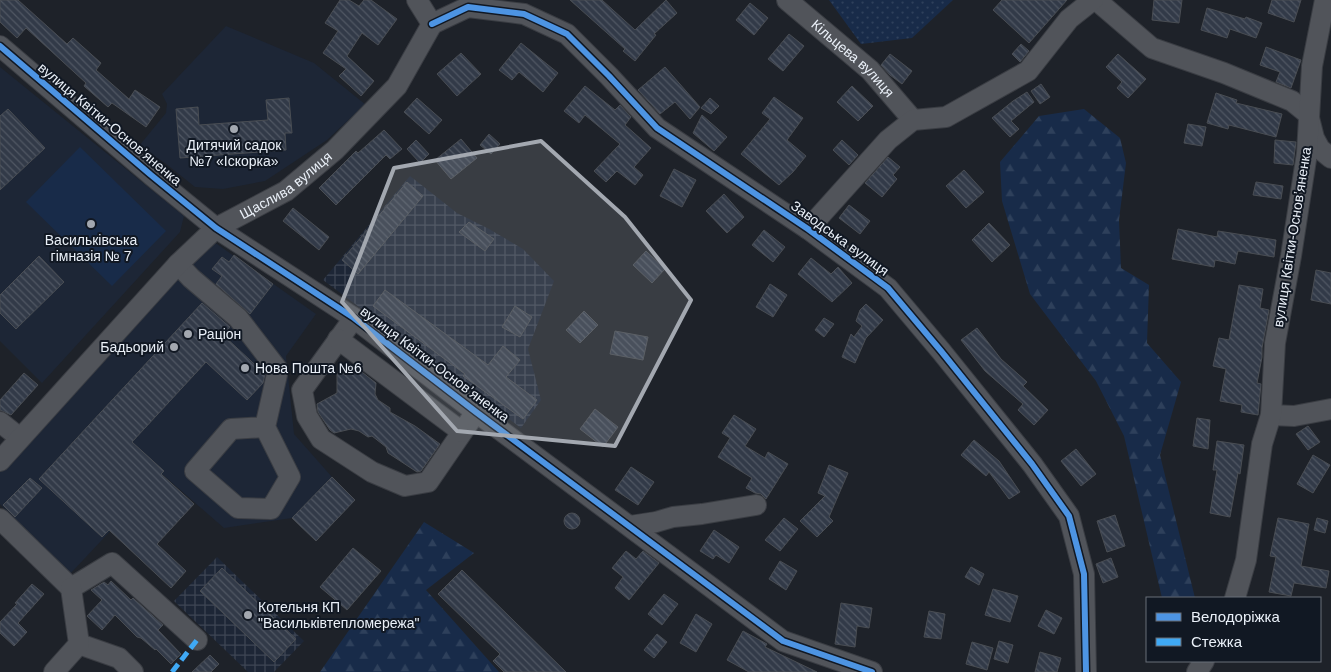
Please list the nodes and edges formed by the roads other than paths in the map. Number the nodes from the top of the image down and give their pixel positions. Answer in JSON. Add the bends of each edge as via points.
{"nodes":[{"id":1,"x":787,"y":0,"type":"edge"},
{"id":2,"x":1094,"y":0,"type":"edge"},
{"id":3,"x":1325,"y":0,"type":"edge"},
{"id":4,"x":416,"y":1,"type":"edge"},
{"id":5,"x":432,"y":24,"type":"junction"},
{"id":6,"x":0,"y":46,"type":"edge"},
{"id":7,"x":1308,"y":114,"type":"junction"},
{"id":8,"x":913,"y":120,"type":"junction"},
{"id":9,"x":1331,"y":158,"type":"edge"},
{"id":10,"x":216,"y":228,"type":"junction"},
{"id":11,"x":808,"y":229,"type":"junction"},
{"id":12,"x":178,"y":264,"type":"junction"},
{"id":13,"x":354,"y":318,"type":"junction"},
{"id":14,"x":338,"y":339,"type":"junction"},
{"id":15,"x":1331,"y":409,"type":"edge"},
{"id":16,"x":476,"y":412,"type":"junction"},
{"id":17,"x":1271,"y":415,"type":"junction"},
{"id":18,"x":0,"y":422,"type":"edge"},
{"id":19,"x":264,"y":427,"type":"junction"},
{"id":20,"x":0,"y":428,"type":"edge"},
{"id":21,"x":462,"y":432,"type":"junction"},
{"id":22,"x":20,"y":438,"type":"junction"},
{"id":23,"x":0,"y":461,"type":"edge"},
{"id":24,"x":756,"y":505,"type":"dead end"},
{"id":25,"x":0,"y":519,"type":"edge"},
{"id":26,"x":630,"y":526,"type":"junction"},
{"id":27,"x":70,"y":588,"type":"junction"},
{"id":28,"x":1235,"y":597,"type":"edge"},
{"id":29,"x":197,"y":640,"type":"dead end"},
{"id":30,"x":79,"y":644,"type":"junction"},
{"id":31,"x":54,"y":672,"type":"edge"},
{"id":32,"x":133,"y":672,"type":"edge"},
{"id":33,"x":872,"y":672,"type":"edge"},
{"id":34,"x":1086,"y":672,"type":"edge"}],
"edges":[{"from":1,"to":8,"type":"street","name":"Кільцева вулиця","via":[[870,70]]},
{"from":2,"to":7,"type":"street","via":[[1152,48],[1292,101]]},
{"from":2,"to":8,"type":"street","via":[[1069,20],[1028,71],[946,117]]},
{"from":3,"to":7,"type":"street","name":"вулиця Квітки-Основʼяненка","via":[[1312,66]]},
{"from":4,"to":5,"type":"street"},
{"from":5,"to":10,"type":"street","name":"Щаслива вулиця","via":[[398,86],[335,150],[286,191]]},
{"from":5,"to":11,"type":"street","name":"Заводська вулиця","via":[[468,7],[524,14],[567,34],[657,128]]},
{"from":6,"to":10,"type":"street","name":"вулиця Квітки-Основʼяненка"},
{"from":7,"to":9,"type":"street","via":[[1314,138],[1320,149]]},
{"from":7,"to":17,"type":"street","name":"вулиця Квітки-Основʼяненка","via":[[1307,153],[1275,343]]},
{"from":8,"to":11,"type":"street","via":[[888,140]]},
{"from":10,"to":12,"type":"street","name":"Щаслива вулиця"},
{"from":10,"to":13,"type":"street","name":"вулиця Квітки-Основʼяненка"},
{"from":11,"to":34,"type":"street","name":"Заводська вулиця","via":[[888,288],[1032,464],[1069,516],[1084,574]]},
{"from":12,"to":19,"type":"street","via":[[238,318],[278,370]]},
{"from":12,"to":22,"type":"street","name":"Щаслива вулиця"},
{"from":13,"to":14,"type":"street"},
{"from":13,"to":16,"type":"street","name":"вулиця Квітки-Основʼяненка"},
{"from":14,"to":21,"type":"street"},
{"from":14,"to":21,"type":"street","via":[[302,390],[307,416],[321,439],[372,472],[405,486],[428,482]]},
{"from":15,"to":17,"type":"street","via":[[1294,416]]},
{"from":16,"to":21,"type":"street"},
{"from":16,"to":26,"type":"street","name":"вулиця Квітки-Основʼяненка"},
{"from":17,"to":28,"type":"street","name":"вулиця Квітки-Основʼяненка","via":[[1262,444],[1246,560]]},
{"from":18,"to":22,"type":"street"},
{"from":19,"to":19,"type":"street","via":[[290,477],[271,509],[238,508],[195,471],[231,429]]},
{"from":20,"to":22,"type":"street"},
{"from":22,"to":23,"type":"street","name":"Щаслива вулиця"},
{"from":24,"to":26,"type":"street"},
{"from":25,"to":27,"type":"street"},
{"from":26,"to":33,"type":"street","name":"вулиця Квітки-Основʼяненка","via":[[783,642]]},
{"from":27,"to":29,"type":"street","via":[[112,563]]},
{"from":27,"to":30,"type":"street"},
{"from":30,"to":31,"type":"street"},
{"from":30,"to":32,"type":"street","via":[[119,658]]}]}
